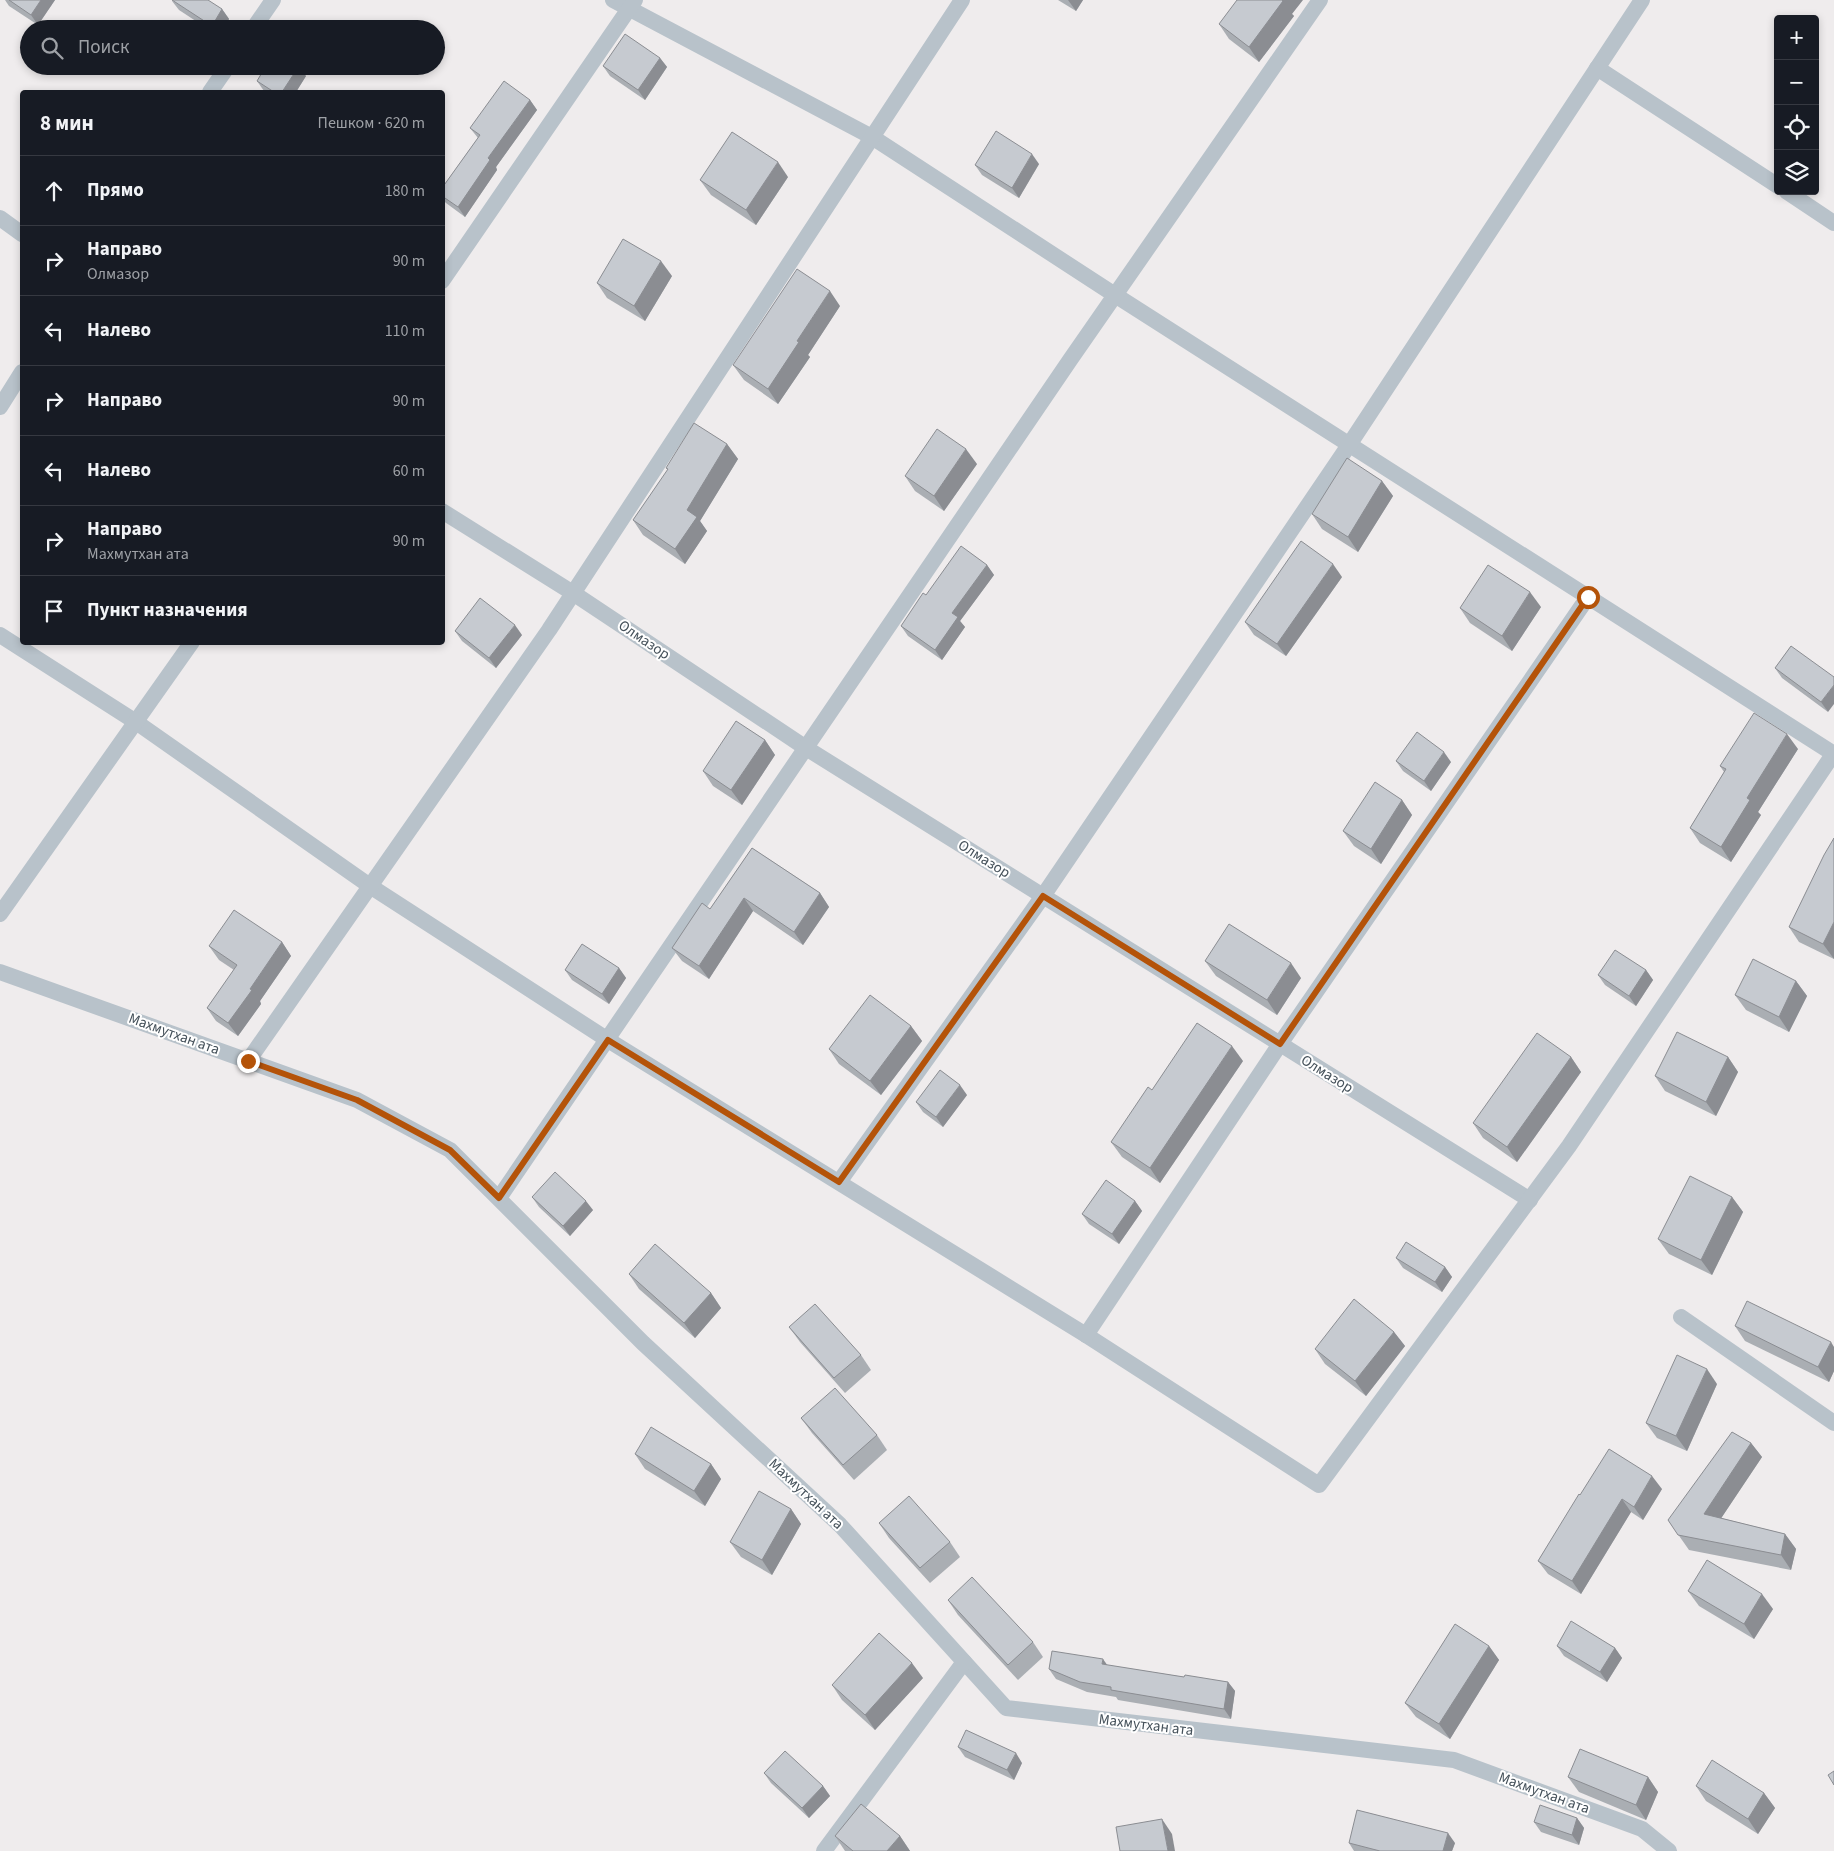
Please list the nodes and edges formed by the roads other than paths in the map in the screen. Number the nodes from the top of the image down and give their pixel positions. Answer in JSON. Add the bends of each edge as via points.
{"nodes":[{"id":1,"x":273,"y":0,"type":"edge"},
{"id":2,"x":613,"y":0,"type":"edge"},
{"id":3,"x":962,"y":0,"type":"edge"},
{"id":4,"x":1320,"y":0,"type":"edge"},
{"id":5,"x":1642,"y":0,"type":"edge"},
{"id":6,"x":632,"y":4,"type":"edge"},
{"id":7,"x":259,"y":20,"type":"edge"},
{"id":8,"x":1597,"y":68,"type":"junction"},
{"id":9,"x":222,"y":75,"type":"edge"},
{"id":10,"x":211,"y":90,"type":"edge"},
{"id":11,"x":872,"y":137,"type":"junction"},
{"id":12,"x":1774,"y":183,"type":"edge"},
{"id":13,"x":1792,"y":195,"type":"edge"},
{"id":14,"x":0,"y":218,"type":"edge"},
{"id":15,"x":1834,"y":223,"type":"edge"},
{"id":16,"x":20,"y":233,"type":"edge"},
{"id":17,"x":445,"y":277,"type":"edge"},
{"id":18,"x":1115,"y":295,"type":"junction"},
{"id":19,"x":20,"y":375,"type":"edge"},
{"id":20,"x":0,"y":406,"type":"edge"},
{"id":21,"x":1349,"y":445,"type":"junction"},
{"id":22,"x":445,"y":514,"type":"edge"},
{"id":23,"x":573,"y":593,"type":"junction"},
{"id":24,"x":1588,"y":597,"type":"junction"},
{"id":25,"x":0,"y":635,"type":"edge"},
{"id":26,"x":190,"y":645,"type":"edge"},
{"id":27,"x":136,"y":722,"type":"junction"},
{"id":28,"x":806,"y":748,"type":"junction"},
{"id":29,"x":1834,"y":754,"type":"edge"},
{"id":30,"x":370,"y":886,"type":"junction"},
{"id":31,"x":1043,"y":896,"type":"junction"},
{"id":32,"x":0,"y":914,"type":"edge"},
{"id":33,"x":0,"y":972,"type":"edge"},
{"id":34,"x":608,"y":1040,"type":"junction"},
{"id":35,"x":1280,"y":1044,"type":"junction"},
{"id":36,"x":248,"y":1061,"type":"junction"},
{"id":37,"x":839,"y":1182,"type":"junction"},
{"id":38,"x":499,"y":1198,"type":"junction"},
{"id":39,"x":1530,"y":1200,"type":"junction"},
{"id":40,"x":1682,"y":1317,"type":"dead end"},
{"id":41,"x":1086,"y":1335,"type":"junction"},
{"id":42,"x":1834,"y":1422,"type":"edge"},
{"id":43,"x":964,"y":1662,"type":"junction"},
{"id":44,"x":824,"y":1851,"type":"edge"},
{"id":45,"x":1669,"y":1851,"type":"edge"}],
"edges":[{"from":1,"to":7,"type":"street"},
{"from":2,"to":6,"type":"street"},
{"from":3,"to":11,"type":"street"},
{"from":4,"to":18,"type":"street"},
{"from":5,"to":8,"type":"street"},
{"from":6,"to":11,"type":"street"},
{"from":6,"to":17,"type":"street"},
{"from":8,"to":12,"type":"street"},
{"from":8,"to":21,"type":"street"},
{"from":9,"to":10,"type":"street"},
{"from":11,"to":18,"type":"street"},
{"from":11,"to":23,"type":"street"},
{"from":13,"to":15,"type":"street"},
{"from":14,"to":16,"type":"street"},
{"from":18,"to":21,"type":"street"},
{"from":18,"to":28,"type":"street"},
{"from":19,"to":20,"type":"street"},
{"from":21,"to":24,"type":"street"},
{"from":21,"to":31,"type":"street"},
{"from":22,"to":23,"type":"street","name":"Олмазор"},
{"from":23,"to":28,"type":"street","name":"Олмазор"},
{"from":23,"to":30,"type":"street"},
{"from":24,"to":29,"type":"street"},
{"from":24,"to":35,"type":"street"},
{"from":25,"to":27,"type":"street"},
{"from":26,"to":27,"type":"street"},
{"from":27,"to":30,"type":"street"},
{"from":27,"to":32,"type":"street"},
{"from":28,"to":31,"type":"street","name":"Олмазор"},
{"from":28,"to":34,"type":"street"},
{"from":29,"to":39,"type":"street"},
{"from":30,"to":34,"type":"street"},
{"from":30,"to":36,"type":"street"},
{"from":31,"to":35,"type":"street","name":"Олмазор"},
{"from":31,"to":37,"type":"street"},
{"from":33,"to":36,"type":"street","name":"Махмутхан ата"},
{"from":34,"to":37,"type":"street"},
{"from":34,"to":38,"type":"street"},
{"from":35,"to":39,"type":"street","name":"Олмазор"},
{"from":35,"to":41,"type":"street"},
{"from":36,"to":38,"type":"street","name":"Махмутхан ата","via":[[357,1100],[450,1150]]},
{"from":37,"to":41,"type":"street"},
{"from":38,"to":43,"type":"street","name":"Махмутхан ата","via":[[643,1343],[840,1525]]},
{"from":39,"to":41,"type":"street","via":[[1319,1485]]},
{"from":40,"to":42,"type":"street"},
{"from":43,"to":44,"type":"street"},
{"from":43,"to":45,"type":"street","name":"Махмутхан ата","via":[[1006,1708],[1454,1760],[1642,1829]]}]}
